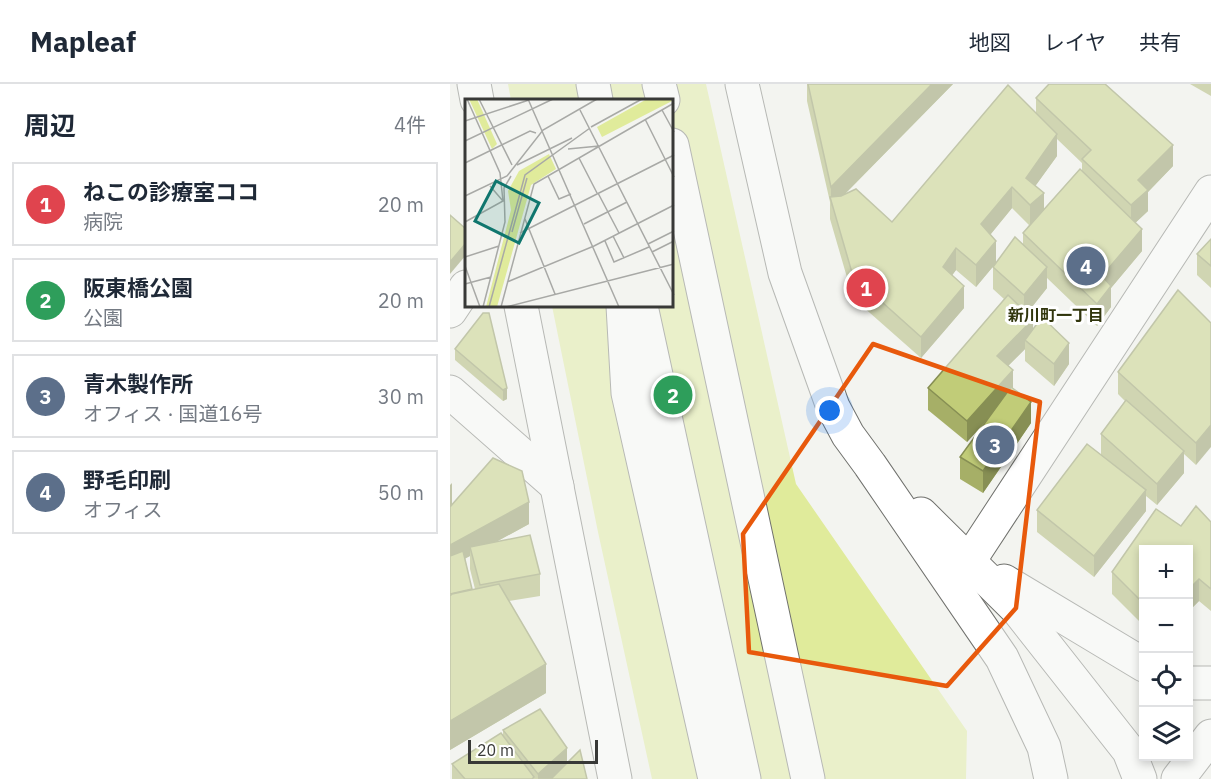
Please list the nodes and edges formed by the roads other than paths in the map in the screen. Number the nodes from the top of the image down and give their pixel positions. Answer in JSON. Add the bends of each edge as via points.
{"nodes":[{"id":1,"x":474,"y":84,"type":"edge"},
{"id":2,"x":593,"y":84,"type":"edge"},
{"id":3,"x":659,"y":84,"type":"edge"},
{"id":4,"x":742,"y":84,"type":"edge"},
{"id":5,"x":477,"y":99,"type":"edge"},
{"id":6,"x":596,"y":99,"type":"edge"},
{"id":7,"x":663,"y":99,"type":"edge"},
{"id":8,"x":674,"y":154,"type":"edge"},
{"id":9,"x":1211,"y":192,"type":"edge"},
{"id":10,"x":465,"y":288,"type":"edge"},
{"id":11,"x":521,"y":308,"type":"edge"},
{"id":12,"x":623,"y":308,"type":"edge"},
{"id":13,"x":642,"y":308,"type":"edge"},
{"id":14,"x":450,"y":311,"type":"edge"},
{"id":15,"x":450,"y":392,"type":"edge"},
{"id":16,"x":870,"y":465,"type":"junction"},
{"id":17,"x":557,"y":486,"type":"junction"},
{"id":18,"x":969,"y":561,"type":"junction"},
{"id":19,"x":1139,"y":662,"type":"edge"},
{"id":20,"x":1193,"y":683,"type":"edge"},
{"id":21,"x":1211,"y":683,"type":"edge"},
{"id":22,"x":1211,"y":736,"type":"edge"},
{"id":23,"x":615,"y":779,"type":"edge"},
{"id":24,"x":715,"y":779,"type":"edge"},
{"id":25,"x":744,"y":779,"type":"edge"},
{"id":26,"x":808,"y":779,"type":"edge"},
{"id":27,"x":1051,"y":779,"type":"edge"},
{"id":28,"x":1140,"y":779,"type":"edge"},
{"id":29,"x":1178,"y":779,"type":"edge"}],
"edges":[{"from":1,"to":5,"type":"main road"},
{"from":2,"to":6,"type":"main road"},
{"from":3,"to":7,"type":"main road"},
{"from":4,"to":16,"type":"main road","via":[[785,273],[833,407]]},
{"from":8,"to":26,"type":"main road"},
{"from":9,"to":18,"type":"main road"},
{"from":10,"to":14,"type":"main road"},
{"from":11,"to":17,"type":"main road"},
{"from":12,"to":24,"type":"main road","via":[[628,393]]},
{"from":13,"to":25,"type":"main road"},
{"from":15,"to":17,"type":"main road"},
{"from":16,"to":18,"type":"main road"},
{"from":16,"to":27,"type":"main road","via":[[1002,658],[1044,747]]},
{"from":17,"to":23,"type":"main road"},
{"from":18,"to":19,"type":"main road"},
{"from":18,"to":28,"type":"main road","via":[[1018,610],[1120,738]]},
{"from":20,"to":21,"type":"main road"},
{"from":22,"to":29,"type":"main road"}]}
